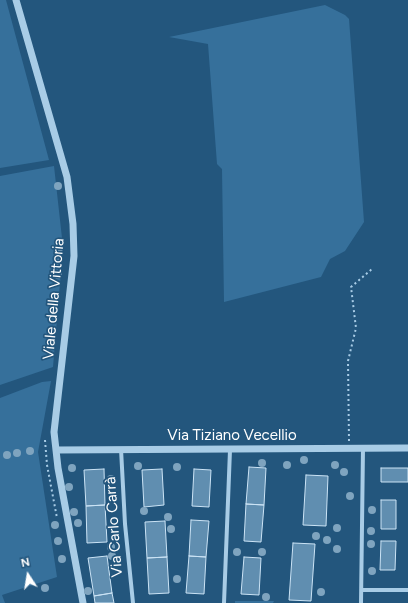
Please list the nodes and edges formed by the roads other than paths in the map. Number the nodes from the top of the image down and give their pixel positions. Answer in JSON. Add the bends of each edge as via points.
{"nodes":[{"id":1,"x":16,"y":1,"type":"edge"},
{"id":2,"x":363,"y":448,"type":"junction"},
{"id":3,"x":408,"y":448,"type":"edge"},
{"id":4,"x":121,"y":449,"type":"junction"},
{"id":5,"x":56,"y":450,"type":"junction"},
{"id":6,"x":230,"y":450,"type":"junction"},
{"id":7,"x":362,"y":590,"type":"junction"},
{"id":8,"x":408,"y":590,"type":"edge"},
{"id":9,"x":82,"y":603,"type":"edge"},
{"id":10,"x":133,"y":603,"type":"edge"},
{"id":11,"x":224,"y":603,"type":"edge"},
{"id":12,"x":361,"y":603,"type":"edge"}],
"edges":[{"from":1,"to":5,"type":"street","name":"Viale della Vittoria","via":[[67,177],[73,224],[74,256],[54,432]]},
{"from":2,"to":3,"type":"street","name":"Via Tiziano Vecellio"},
{"from":2,"to":6,"type":"street","name":"Via Tiziano Vecellio"},
{"from":2,"to":7,"type":"street"},
{"from":4,"to":5,"type":"street","name":"Via Tiziano Vecellio"},
{"from":4,"to":6,"type":"street","name":"Via Tiziano Vecellio"},
{"from":4,"to":10,"type":"street","name":"Via Carlo Carrà"},
{"from":5,"to":9,"type":"street","name":"Viale della Vittoria"},
{"from":6,"to":11,"type":"street"},
{"from":7,"to":8,"type":"street"},
{"from":7,"to":12,"type":"street"}]}
